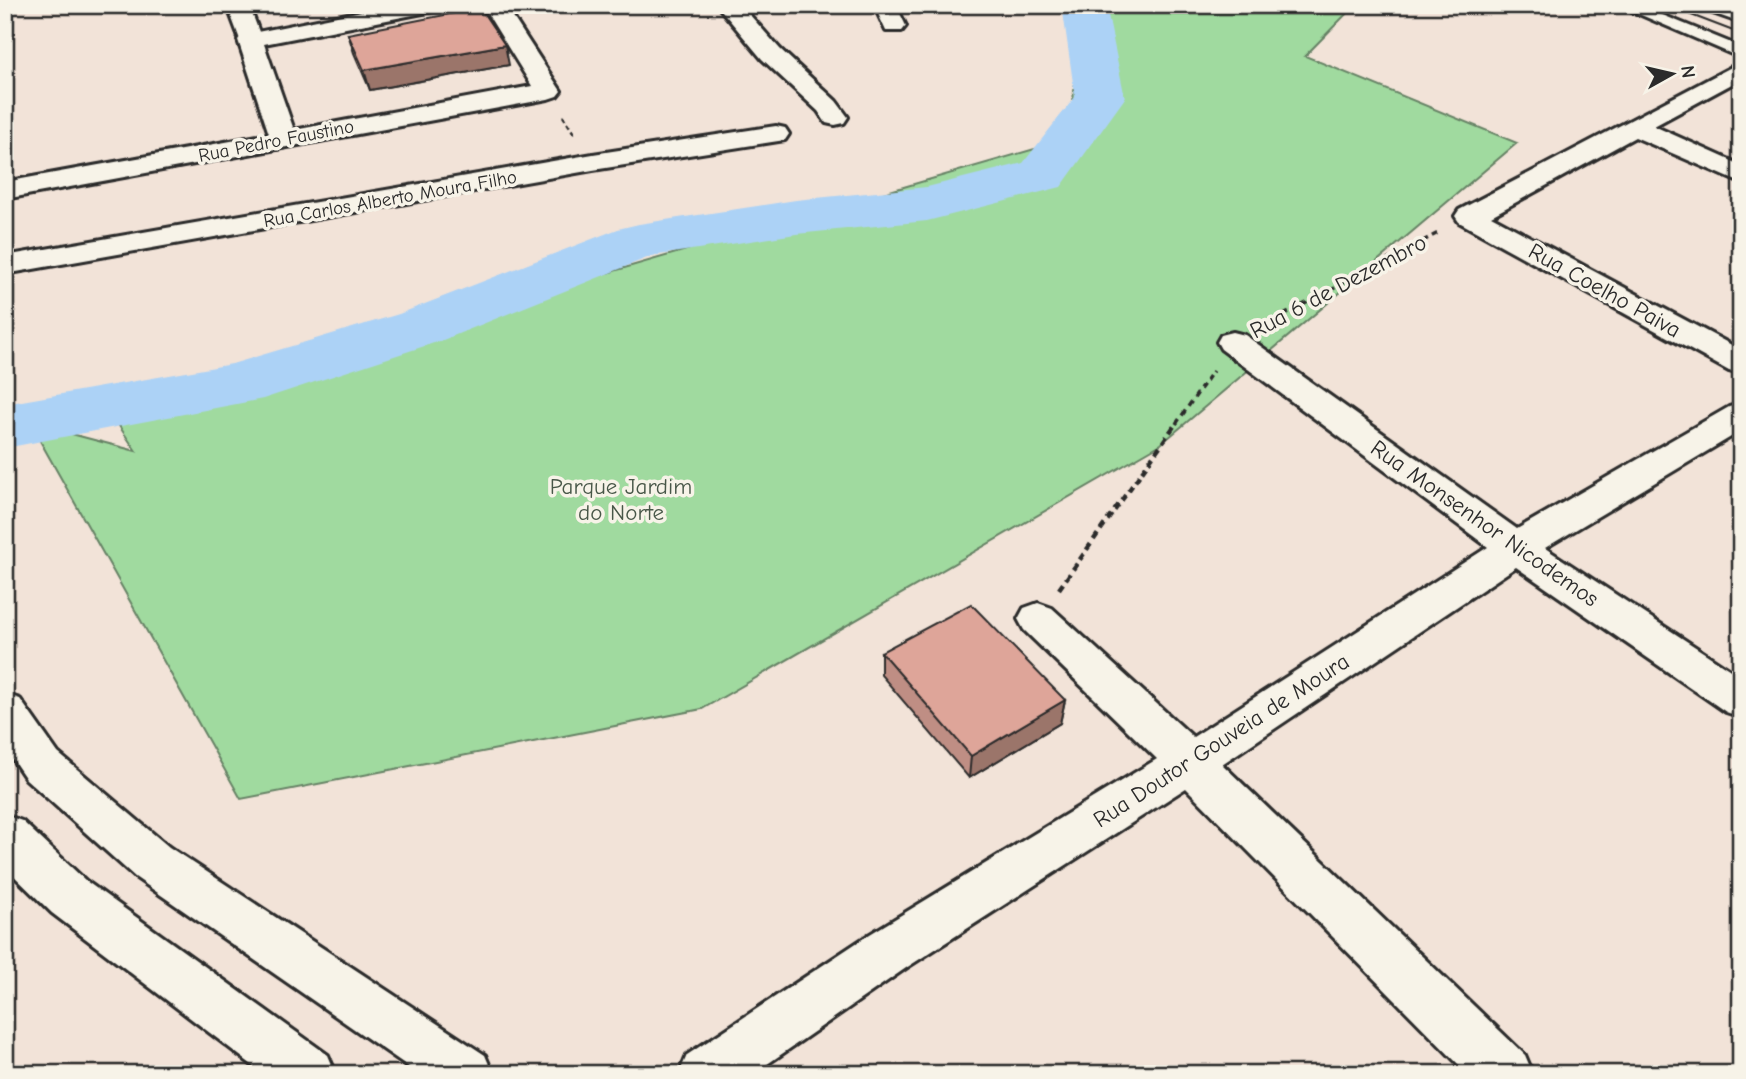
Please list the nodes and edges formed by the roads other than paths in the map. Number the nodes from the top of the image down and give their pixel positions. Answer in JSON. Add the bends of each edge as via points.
{"nodes":[{"id":1,"x":238,"y":5,"type":"edge"},
{"id":2,"x":428,"y":5,"type":"edge"},
{"id":3,"x":494,"y":5,"type":"edge"},
{"id":4,"x":728,"y":5,"type":"edge"},
{"id":5,"x":1625,"y":5,"type":"edge"},
{"id":6,"x":1712,"y":5,"type":"edge"},
{"id":7,"x":1741,"y":16,"type":"edge"},
{"id":8,"x":250,"y":40,"type":"junction"},
{"id":9,"x":1741,"y":53,"type":"edge"},
{"id":10,"x":1741,"y":69,"type":"edge"},
{"id":11,"x":835,"y":117,"type":"dead end"},
{"id":12,"x":1634,"y":127,"type":"junction"},
{"id":13,"x":776,"y":134,"type":"dead end"},
{"id":14,"x":284,"y":138,"type":"junction"},
{"id":15,"x":1741,"y":175,"type":"edge"},
{"id":16,"x":5,"y":191,"type":"edge"},
{"id":17,"x":5,"y":265,"type":"edge"},
{"id":18,"x":1233,"y":342,"type":"road end"},
{"id":19,"x":1741,"y":364,"type":"edge"},
{"id":20,"x":1741,"y":415,"type":"edge"},
{"id":21,"x":1516,"y":548,"type":"junction"},
{"id":22,"x":1038,"y":619,"type":"road end"},
{"id":23,"x":1741,"y":700,"type":"edge"},
{"id":24,"x":5,"y":712,"type":"edge"},
{"id":25,"x":1190,"y":762,"type":"junction"},
{"id":26,"x":13,"y":853,"type":"edge"},
{"id":27,"x":309,"y":1074,"type":"edge"},
{"id":28,"x":466,"y":1074,"type":"edge"},
{"id":29,"x":706,"y":1074,"type":"edge"},
{"id":30,"x":1506,"y":1074,"type":"edge"}],
"edges":[{"from":1,"to":8,"type":"street"},
{"from":2,"to":8,"type":"street"},
{"from":3,"to":14,"type":"street","name":"Rua Pedro Faustino","via":[[548,91]]},
{"from":4,"to":11,"type":"street"},
{"from":5,"to":9,"type":"lane"},
{"from":6,"to":7,"type":"street"},
{"from":8,"to":14,"type":"street"},
{"from":10,"to":12,"type":"street"},
{"from":12,"to":15,"type":"street"},
{"from":12,"to":19,"type":"street","name":"Rua Coelho Paiva","via":[[1469,216]]},
{"from":13,"to":17,"type":"street","name":"Rua Carlos Alberto Moura Filho"},
{"from":14,"to":16,"type":"street","name":"Rua Pedro Faustino"},
{"from":18,"to":21,"type":"street","name":"Rua Monsenhor Nicodemos"},
{"from":20,"to":21,"type":"street","name":"Rua Doutor Gouveia de Moura"},
{"from":21,"to":23,"type":"street","name":"Rua Monsenhor Nicodemos"},
{"from":21,"to":25,"type":"street","name":"Rua Doutor Gouveia de Moura"},
{"from":22,"to":25,"type":"street"},
{"from":24,"to":28,"type":"street","via":[[42,766],[152,862]]},
{"from":25,"to":29,"type":"street","name":"Rua Doutor Gouveia de Moura","via":[[888,951]]},
{"from":25,"to":30,"type":"street"},
{"from":26,"to":27,"type":"street"}]}
